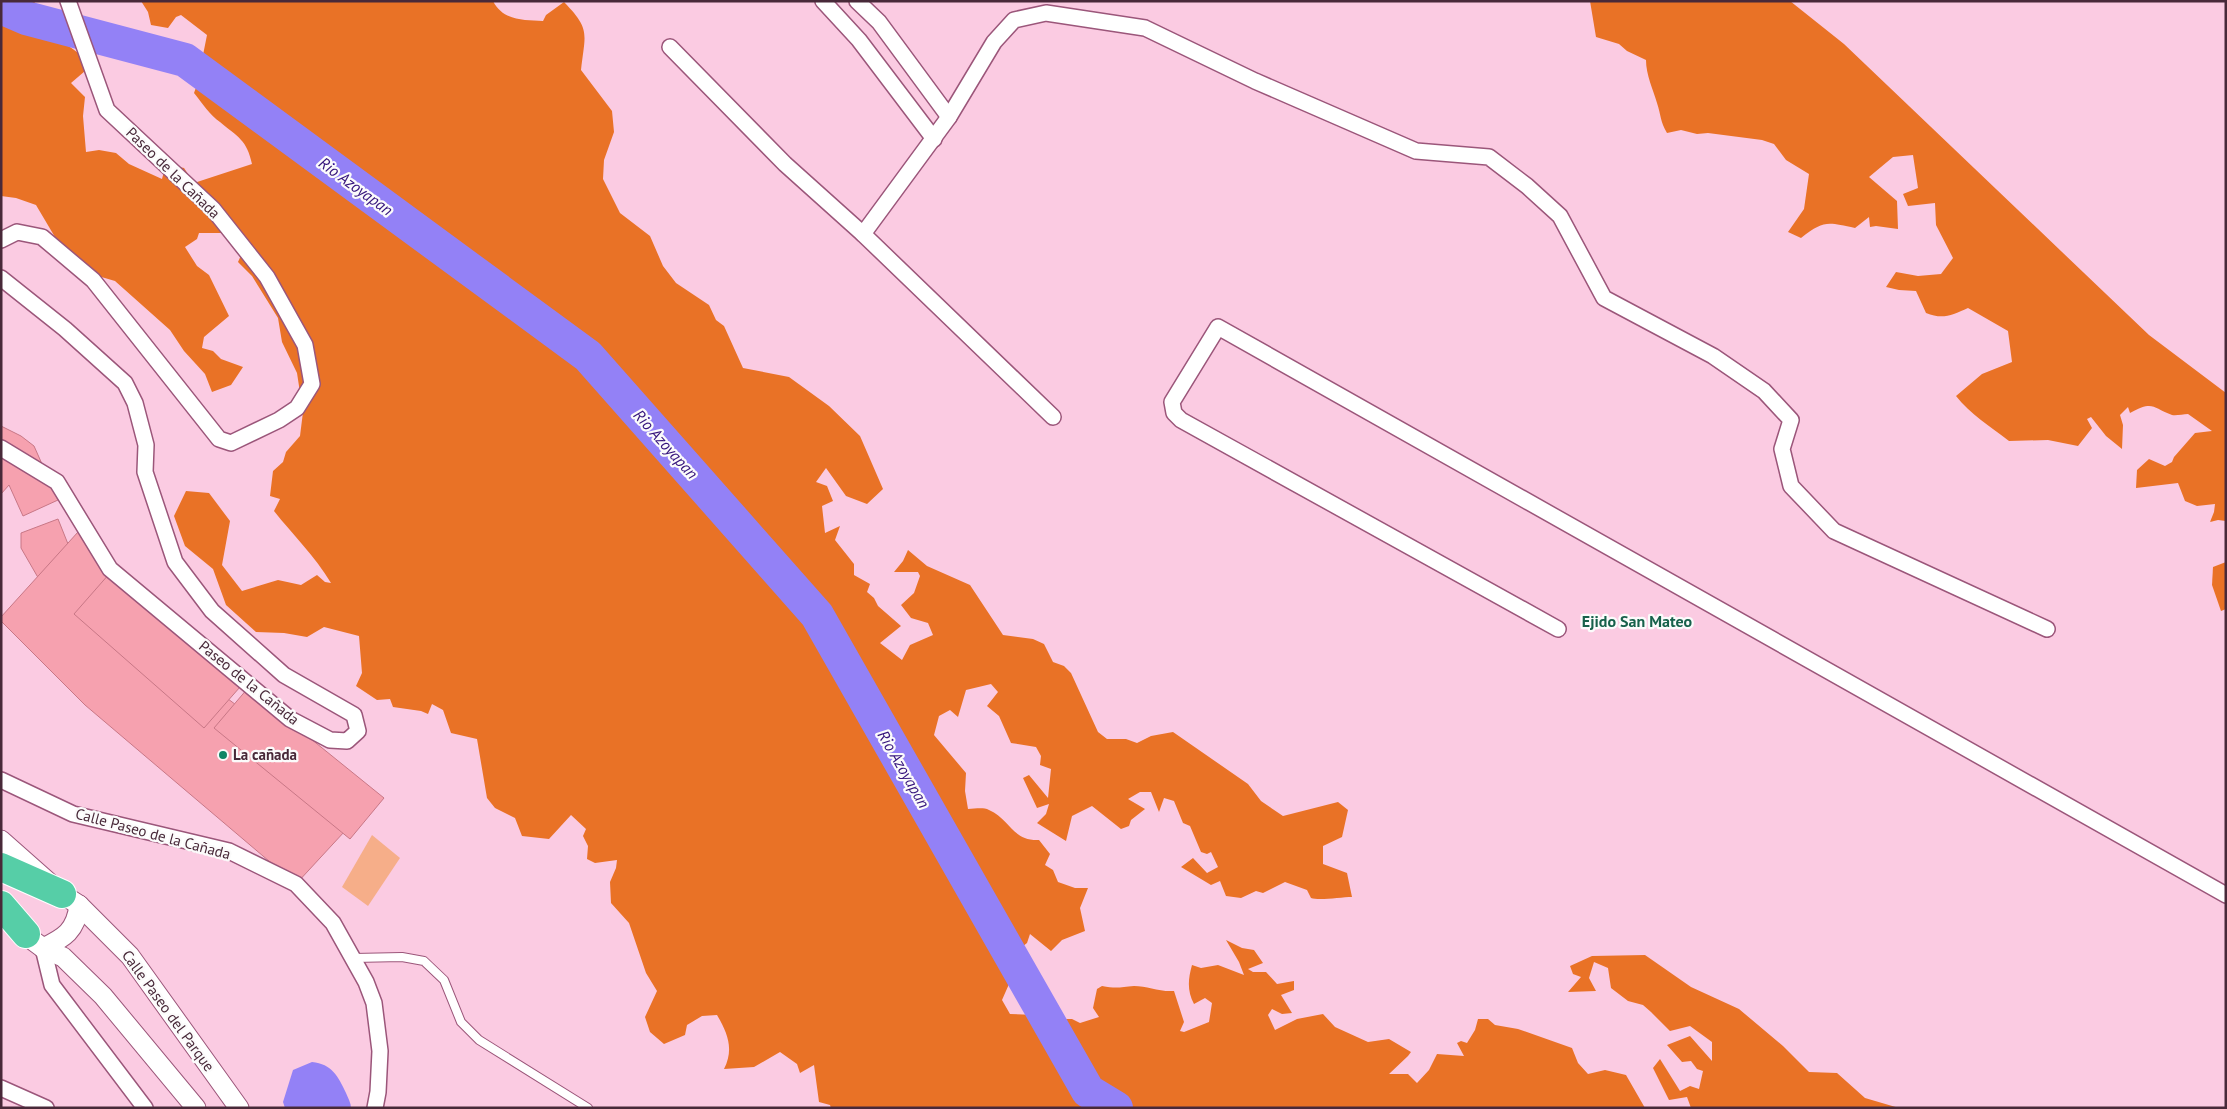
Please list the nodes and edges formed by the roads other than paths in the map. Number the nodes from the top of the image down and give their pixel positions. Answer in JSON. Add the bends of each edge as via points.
{"nodes":[{"id":1,"x":823,"y":1,"type":"edge"},
{"id":2,"x":857,"y":1,"type":"edge"},
{"id":3,"x":69,"y":4,"type":"edge"},
{"id":4,"x":670,"y":47,"type":"dead end"},
{"id":5,"x":949,"y":117,"type":"junction"},
{"id":6,"x":934,"y":139,"type":"junction"},
{"id":7,"x":863,"y":234,"type":"junction"},
{"id":8,"x":1,"y":240,"type":"edge"},
{"id":9,"x":1,"y":278,"type":"edge"},
{"id":10,"x":1053,"y":417,"type":"dead end"},
{"id":11,"x":1,"y":448,"type":"edge"},
{"id":12,"x":1558,"y":629,"type":"dead end"},
{"id":13,"x":2047,"y":629,"type":"dead end"},
{"id":14,"x":1,"y":780,"type":"edge"},
{"id":15,"x":1,"y":840,"type":"edge"},
{"id":16,"x":1,"y":867,"type":"edge"},
{"id":17,"x":2226,"y":895,"type":"edge"},
{"id":18,"x":70,"y":900,"type":"junction"},
{"id":19,"x":1,"y":905,"type":"edge"},
{"id":20,"x":1,"y":917,"type":"edge"},
{"id":21,"x":34,"y":941,"type":"junction"},
{"id":22,"x":354,"y":958,"type":"junction"},
{"id":23,"x":1,"y":1088,"type":"edge"},
{"id":24,"x":46,"y":1108,"type":"edge"},
{"id":25,"x":145,"y":1108,"type":"edge"},
{"id":26,"x":196,"y":1108,"type":"edge"},
{"id":27,"x":240,"y":1108,"type":"edge"},
{"id":28,"x":375,"y":1108,"type":"edge"},
{"id":29,"x":588,"y":1108,"type":"edge"}],
"edges":[{"from":1,"to":6,"type":"street","via":[[859,40]]},
{"from":2,"to":5,"type":"street","via":[[879,22]]},
{"from":3,"to":8,"type":"street","name":"Paseo de la Cañada","via":[[107,110],[213,209],[267,277],[306,345],[312,384],[297,408],[278,420],[231,443],[219,439],[93,280],[42,237],[17,232]]},
{"from":4,"to":7,"type":"street","via":[[785,164]]},
{"from":5,"to":6,"type":"street"},
{"from":5,"to":13,"type":"street","via":[[994,42],[1014,20],[1046,13],[1145,28],[1254,81],[1416,151],[1489,157],[1560,216],[1604,298],[1713,356],[1764,391],[1791,420],[1782,449],[1792,486],[1834,531]]},
{"from":6,"to":7,"type":"street"},
{"from":7,"to":10,"type":"street"},
{"from":9,"to":11,"type":"street","name":"Paseo de la Cañada","via":[[66,329],[124,383],[134,403],[146,445],[145,472],[175,562],[212,611],[284,675],[354,715],[358,731],[347,741],[330,740],[290,719],[110,569],[57,482]]},
{"from":12,"to":17,"type":"street","via":[[1181,420],[1174,413],[1172,402],[1218,327]]},
{"from":14,"to":22,"type":"street","name":"Calle Paseo de la Cañada","via":[[73,814],[228,851],[296,884],[334,923]]},
{"from":15,"to":18,"type":"street","name":"Calle Paseo del Parque"},
{"from":16,"to":18,"type":"highway"},
{"from":18,"to":21,"type":"street","via":[[74,923],[69,933],[61,939]]},
{"from":18,"to":27,"type":"street","name":"Calle Paseo del Parque","via":[[130,956]]},
{"from":19,"to":21,"type":"highway"},
{"from":20,"to":21,"type":"street"},
{"from":21,"to":25,"type":"street","via":[[52,985]]},
{"from":21,"to":26,"type":"street","via":[[63,957],[103,996]]},
{"from":22,"to":28,"type":"street","name":"Calle Paseo de la Cañada","via":[[371,996],[378,1029],[380,1069]]},
{"from":22,"to":29,"type":"lane","via":[[402,957],[424,961],[444,980],[461,1022],[479,1040]]},
{"from":23,"to":24,"type":"street"}]}
